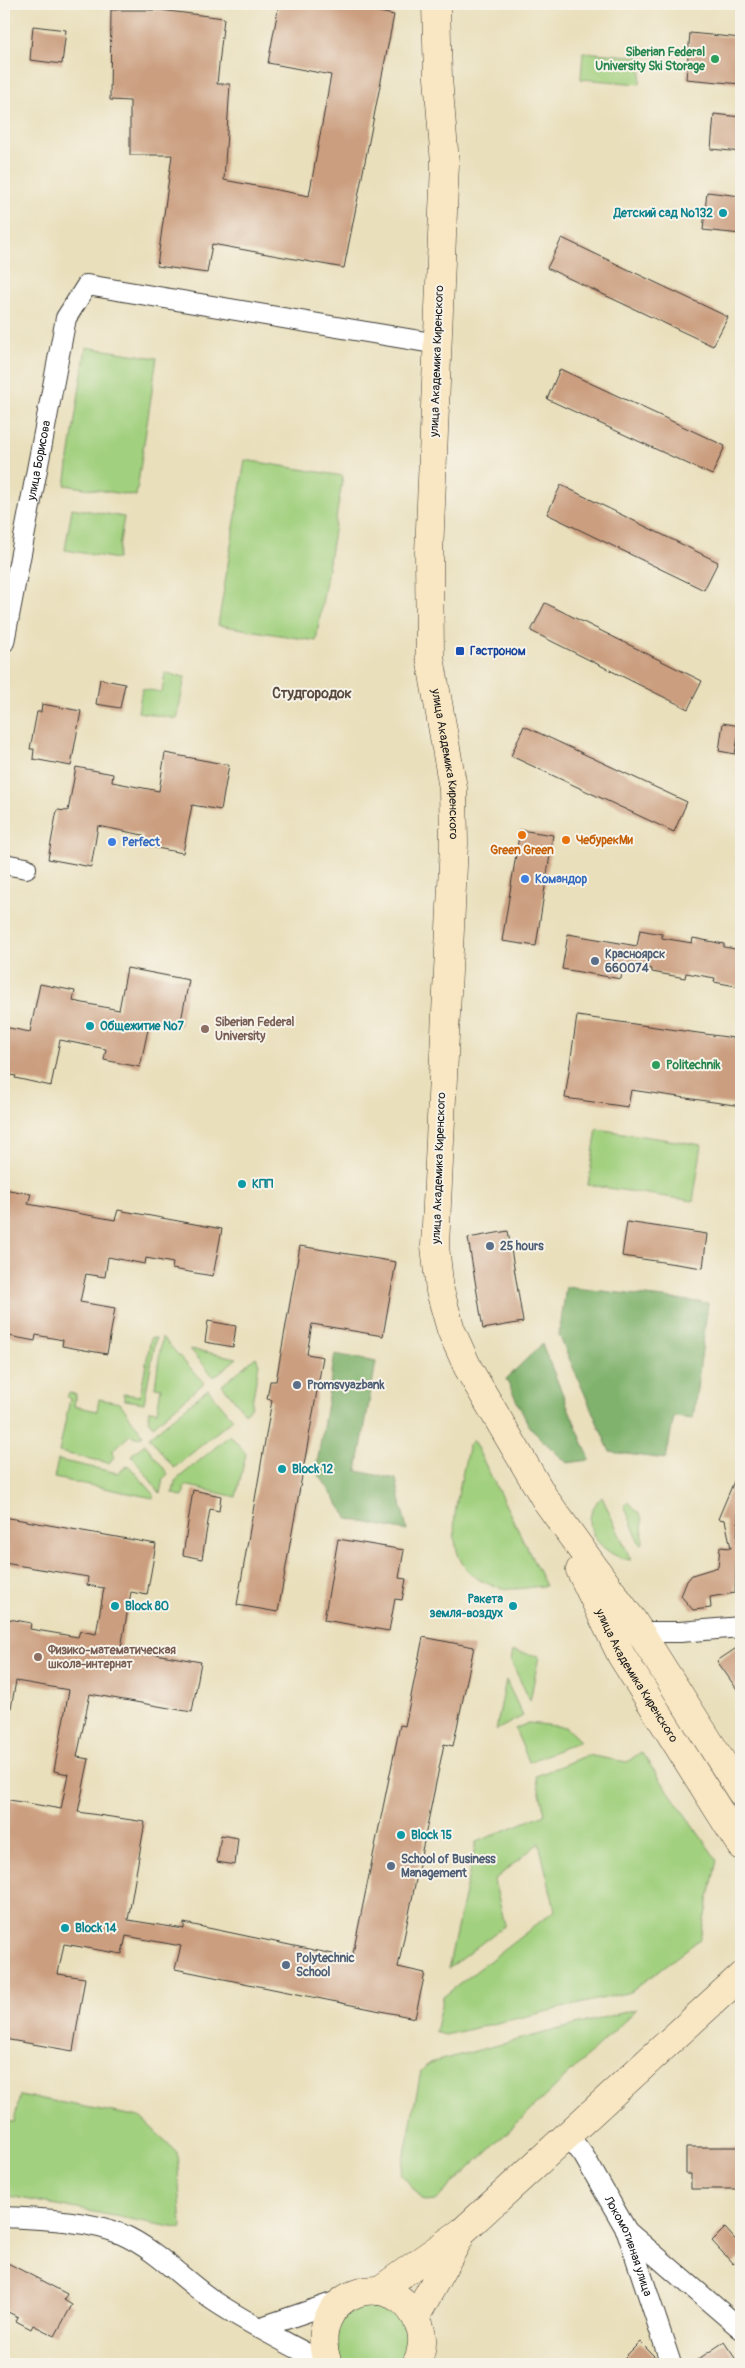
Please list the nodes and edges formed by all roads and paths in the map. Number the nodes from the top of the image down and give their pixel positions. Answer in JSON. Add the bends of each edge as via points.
{"nodes":[{"id":1,"x":436,"y":4,"type":"edge"},
{"id":2,"x":438,"y":344,"type":"junction"},
{"id":3,"x":4,"y":642,"type":"edge"},
{"id":4,"x":4,"y":864,"type":"edge"},
{"id":5,"x":26,"y":868,"type":"dead end"},
{"id":6,"x":545,"y":1499,"type":"junction"},
{"id":7,"x":741,"y":1627,"type":"edge"},
{"id":8,"x":640,"y":1632,"type":"junction"},
{"id":9,"x":741,"y":1792,"type":"edge"},
{"id":10,"x":741,"y":1846,"type":"edge"},
{"id":11,"x":741,"y":1976,"type":"edge"},
{"id":12,"x":569,"y":2136,"type":"junction"},
{"id":13,"x":4,"y":2217,"type":"edge"},
{"id":14,"x":463,"y":2231,"type":"junction"},
{"id":15,"x":627,"y":2231,"type":"junction"},
{"id":16,"x":378,"y":2291,"type":"junction"},
{"id":17,"x":344,"y":2299,"type":"junction"},
{"id":18,"x":416,"y":2316,"type":"junction"},
{"id":19,"x":259,"y":2328,"type":"junction"},
{"id":20,"x":741,"y":2328,"type":"edge"},
{"id":21,"x":304,"y":2364,"type":"edge"},
{"id":22,"x":328,"y":2364,"type":"edge"},
{"id":23,"x":416,"y":2364,"type":"edge"},
{"id":24,"x":671,"y":2364,"type":"edge"}],
"edges":[{"from":1,"to":2,"type":"main road","name":"улица Академика Киренского","via":[[445,163]]},
{"from":2,"to":3,"type":"street","name":"улица Борисова","via":[[87,285],[66,318]]},
{"from":2,"to":6,"type":"main road","name":"улица Академика Киренского","via":[[429,553],[430,657],[453,788],[454,844],[435,1246],[440,1291],[458,1345],[468,1368]]},
{"from":4,"to":5,"type":"street"},
{"from":6,"to":8,"type":"main road","name":"улица Академика Киренского"},
{"from":6,"to":10,"type":"main road","name":"улица Академика Киренского","via":[[622,1654]]},
{"from":7,"to":8,"type":"street"},
{"from":8,"to":9,"type":"main road","name":"улица Академика Киренского"},
{"from":11,"to":12,"type":"main road"},
{"from":12,"to":14,"type":"main road"},
{"from":12,"to":15,"type":"street","name":"Локомотивная улица"},
{"from":13,"to":19,"type":"street","via":[[75,2223],[121,2234],[161,2259],[212,2300]]},
{"from":14,"to":16,"type":"main road"},
{"from":14,"to":18,"type":"main road"},
{"from":15,"to":20,"type":"street"},
{"from":15,"to":24,"type":"street","name":"Локомотивная улица"},
{"from":16,"to":17,"type":"main road","via":[[366,2291]]},
{"from":16,"to":18,"type":"main road","via":[[400,2299]]},
{"from":17,"to":19,"type":"street"},
{"from":17,"to":22,"type":"main road","via":[[333,2309],[324,2329],[323,2351]]},
{"from":18,"to":23,"type":"main road","via":[[422,2331],[422,2347]]},
{"from":19,"to":21,"type":"street"},
{"from":19,"to":22,"type":"street"}]}
